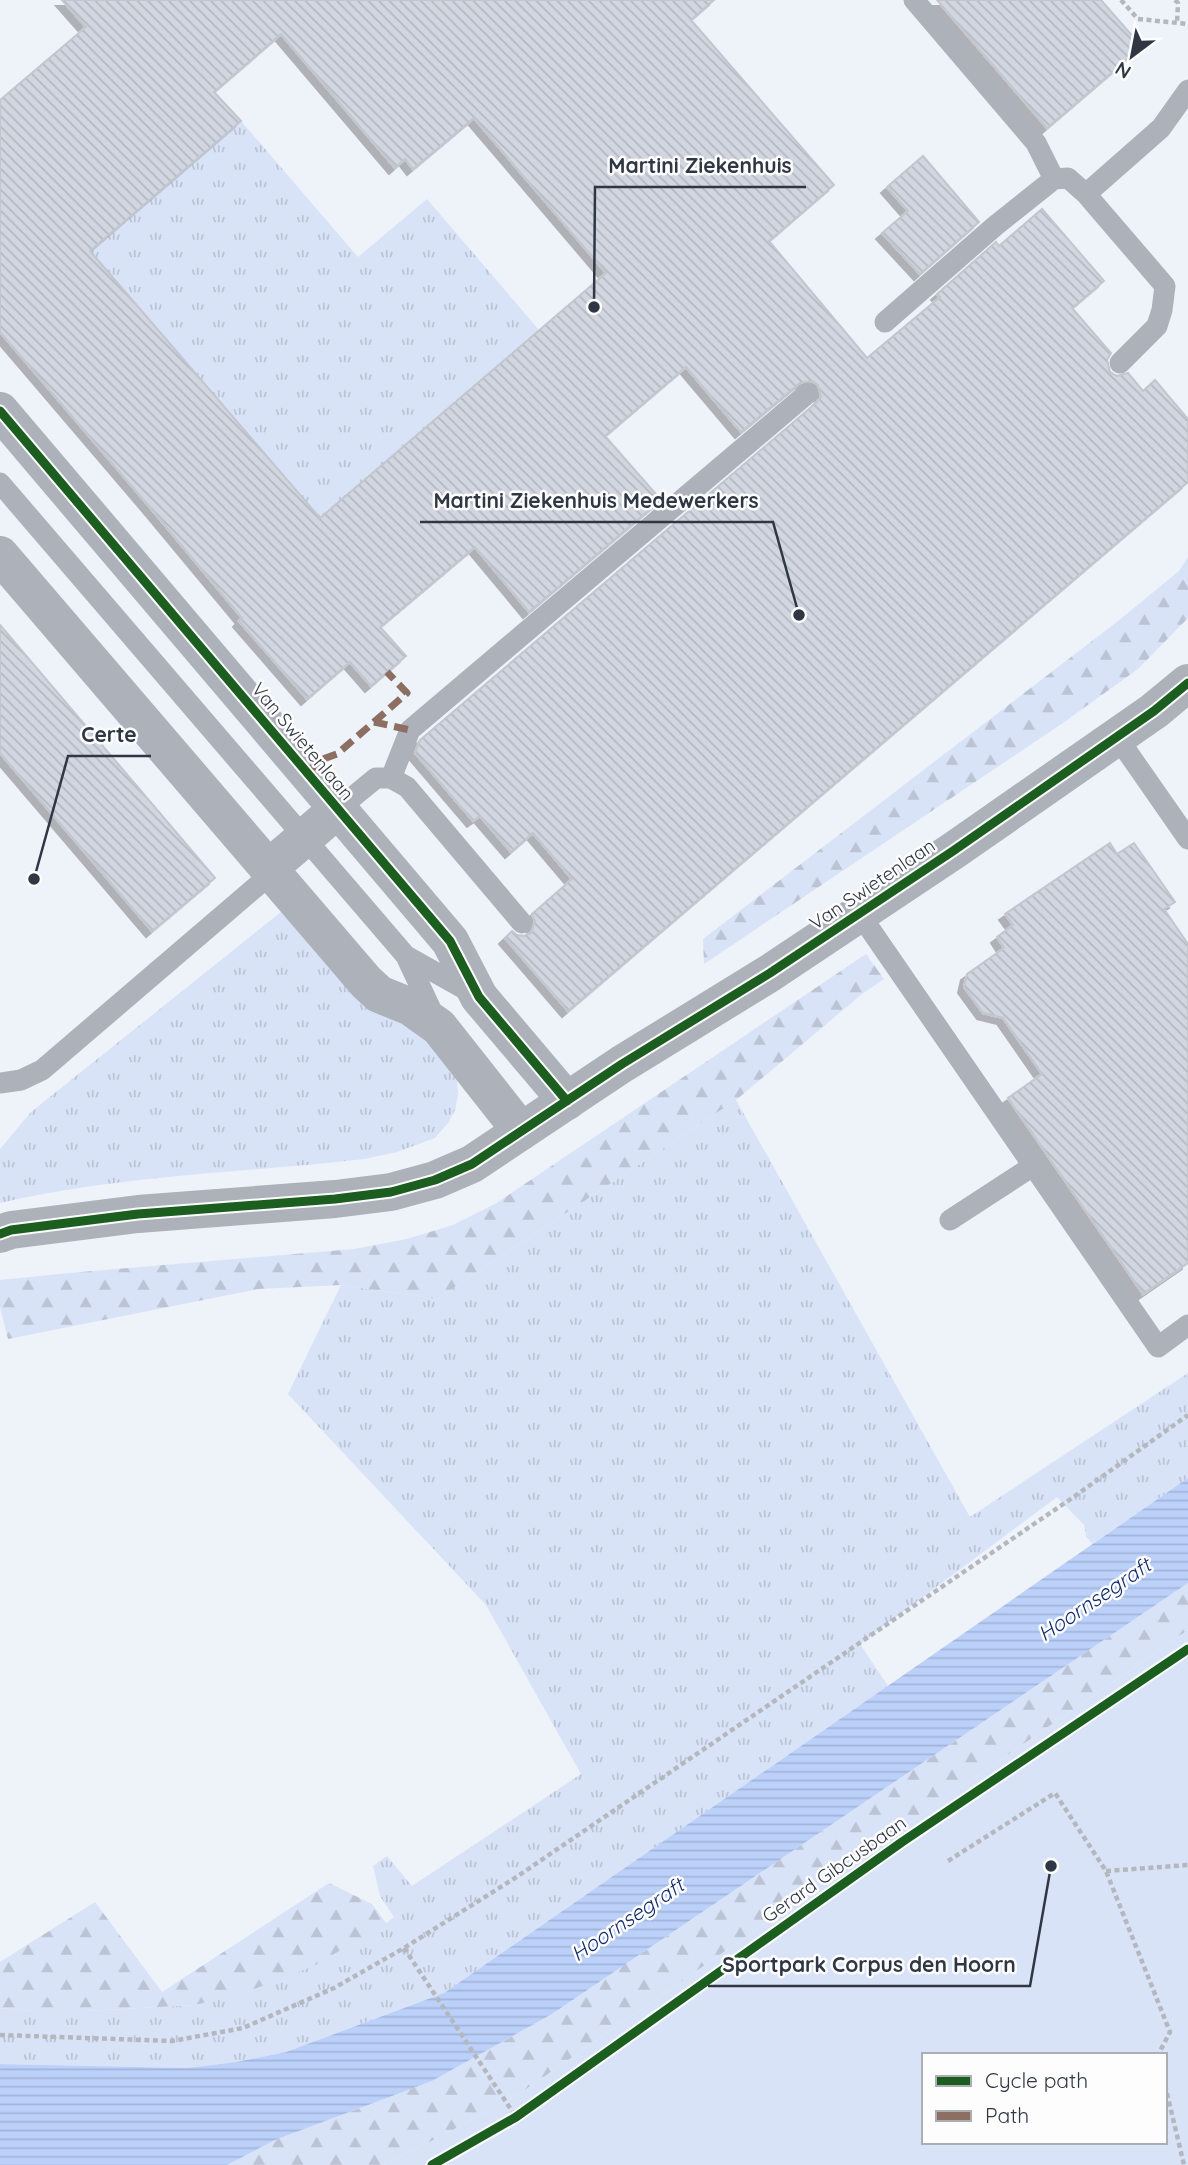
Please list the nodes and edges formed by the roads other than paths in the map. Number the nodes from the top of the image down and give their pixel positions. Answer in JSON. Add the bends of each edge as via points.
{"nodes":[{"id":1,"x":914,"y":0,"type":"edge"},
{"id":2,"x":1188,"y":90,"type":"edge"},
{"id":3,"x":1054,"y":178,"type":"junction"},
{"id":4,"x":1086,"y":194,"type":"junction"},
{"id":5,"x":885,"y":322,"type":"dead end"},
{"id":6,"x":1120,"y":363,"type":"dead end"},
{"id":7,"x":808,"y":393,"type":"dead end"},
{"id":8,"x":0,"y":411,"type":"edge"},
{"id":9,"x":0,"y":483,"type":"edge"},
{"id":10,"x":0,"y":555,"type":"edge"},
{"id":11,"x":1187,"y":685,"type":"edge"},
{"id":12,"x":1117,"y":737,"type":"junction"},
{"id":13,"x":391,"y":778,"type":"junction"},
{"id":14,"x":338,"y":809,"type":"junction"},
{"id":15,"x":304,"y":838,"type":"junction"},
{"id":16,"x":1188,"y":839,"type":"edge"},
{"id":17,"x":271,"y":870,"type":"junction"},
{"id":18,"x":859,"y":913,"type":"junction"},
{"id":19,"x":522,"y":923,"type":"dead end"},
{"id":20,"x":406,"y":956,"type":"junction"},
{"id":21,"x":479,"y":997,"type":"junction"},
{"id":22,"x":439,"y":1027,"type":"junction"},
{"id":23,"x":0,"y":1083,"type":"edge"},
{"id":24,"x":567,"y":1101,"type":"junction"},
{"id":25,"x":522,"y":1131,"type":"junction"},
{"id":26,"x":1034,"y":1166,"type":"junction"},
{"id":27,"x":950,"y":1220,"type":"dead end"},
{"id":28,"x":0,"y":1234,"type":"edge"},
{"id":29,"x":1188,"y":1325,"type":"edge"}],
"edges":[{"from":1,"to":3,"type":"lane","via":[[1036,143]]},
{"from":2,"to":4,"type":"lane","via":[[1161,128]]},
{"from":3,"to":4,"type":"lane","via":[[1068,178]]},
{"from":3,"to":5,"type":"lane"},
{"from":4,"to":6,"type":"lane","via":[[1165,286],[1157,326]]},
{"from":7,"to":13,"type":"lane","via":[[410,730]]},
{"from":8,"to":14,"type":"street","name":"Van Swietenlaan"},
{"from":9,"to":15,"type":"lane"},
{"from":10,"to":17,"type":"street"},
{"from":11,"to":12,"type":"street","name":"Van Swietenlaan"},
{"from":12,"to":16,"type":"lane"},
{"from":12,"to":18,"type":"street","name":"Van Swietenlaan"},
{"from":13,"to":14,"type":"lane","via":[[376,778]]},
{"from":13,"to":19,"type":"lane","via":[[407,787]]},
{"from":14,"to":15,"type":"street"},
{"from":14,"to":21,"type":"street","name":"Van Swietenlaan","via":[[450,941]]},
{"from":15,"to":17,"type":"street"},
{"from":15,"to":20,"type":"lane"},
{"from":17,"to":22,"type":"street","via":[[379,994],[411,1007]]},
{"from":17,"to":23,"type":"lane","via":[[42,1070]]},
{"from":18,"to":24,"type":"street","name":"Van Swietenlaan"},
{"from":18,"to":26,"type":"lane"},
{"from":20,"to":21,"type":"lane"},
{"from":20,"to":22,"type":"lane"},
{"from":21,"to":24,"type":"street","name":"Van Swietenlaan"},
{"from":22,"to":25,"type":"street"},
{"from":24,"to":25,"type":"street","name":"Van Swietenlaan"},
{"from":25,"to":28,"type":"street","name":"Van Swietenlaan","via":[[472,1164],[391,1192],[138,1214]]},
{"from":26,"to":27,"type":"lane"},
{"from":26,"to":29,"type":"lane","via":[[1157,1347]]}]}
